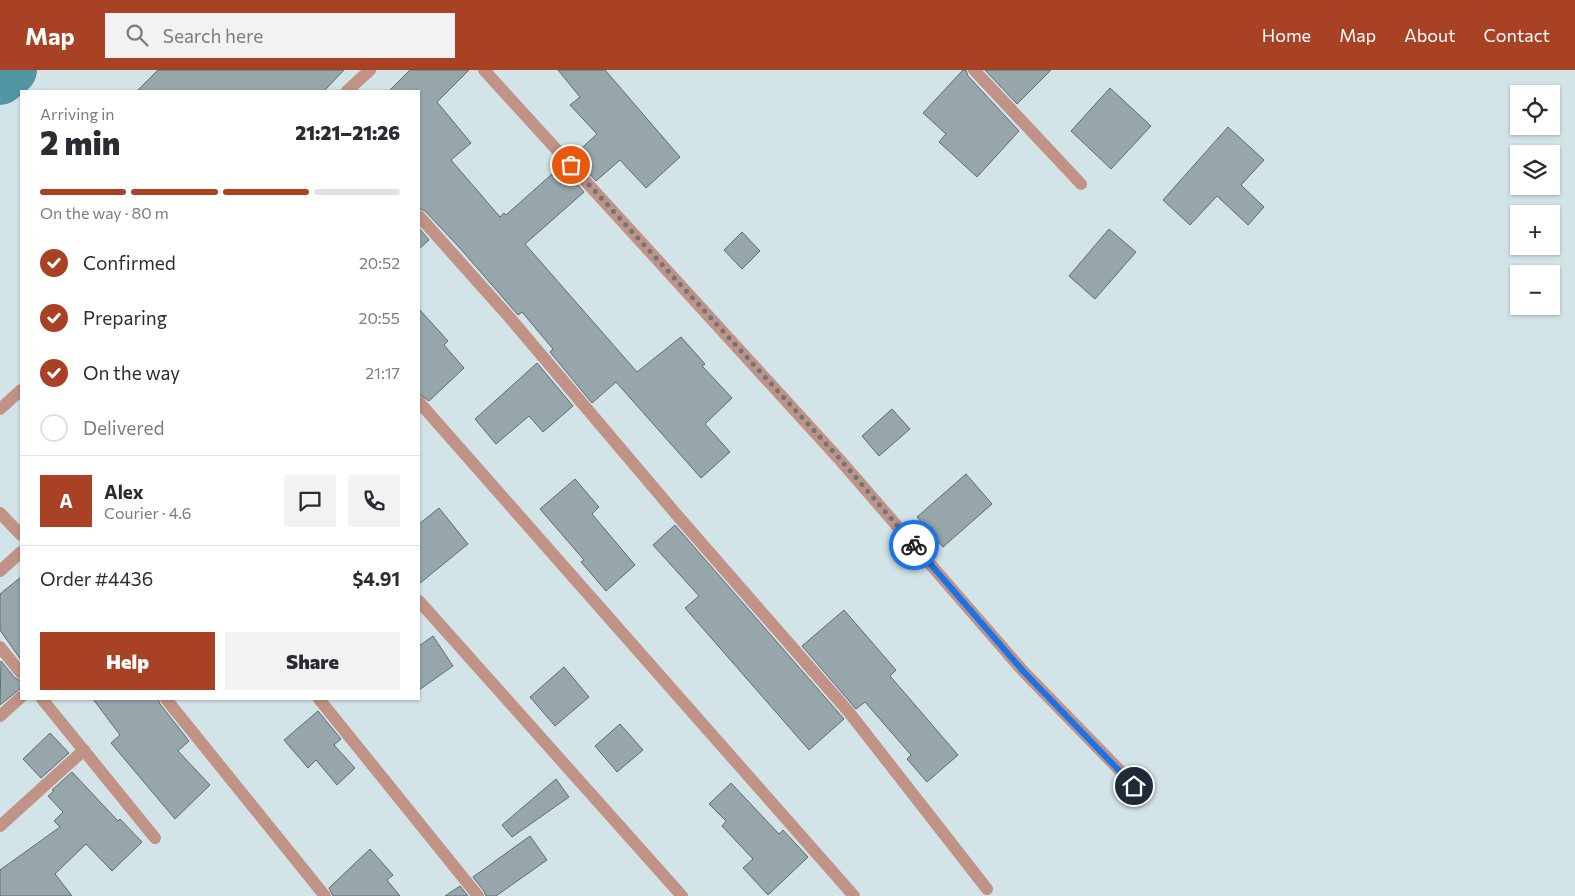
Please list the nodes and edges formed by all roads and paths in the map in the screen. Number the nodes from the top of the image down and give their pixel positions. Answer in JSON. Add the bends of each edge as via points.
{"nodes":[{"id":1,"x":370,"y":70,"type":"edge"},
{"id":2,"x":484,"y":70,"type":"edge"},
{"id":3,"x":974,"y":70,"type":"edge"},
{"id":4,"x":347,"y":90,"type":"edge"},
{"id":5,"x":1081,"y":184,"type":"dead end"},
{"id":6,"x":420,"y":217,"type":"edge"},
{"id":7,"x":20,"y":391,"type":"edge"},
{"id":8,"x":420,"y":403,"type":"edge"},
{"id":9,"x":0,"y":409,"type":"edge"},
{"id":10,"x":0,"y":513,"type":"edge"},
{"id":11,"x":20,"y":534,"type":"edge"},
{"id":12,"x":20,"y":553,"type":"edge"},
{"id":13,"x":0,"y":571,"type":"edge"},
{"id":14,"x":420,"y":602,"type":"edge"},
{"id":15,"x":0,"y":647,"type":"edge"},
{"id":16,"x":20,"y":672,"type":"edge"},
{"id":17,"x":20,"y":698,"type":"edge"},
{"id":18,"x":43,"y":700,"type":"edge"},
{"id":19,"x":167,"y":700,"type":"edge"},
{"id":20,"x":321,"y":700,"type":"edge"},
{"id":21,"x":0,"y":716,"type":"edge"},
{"id":22,"x":84,"y":750,"type":"junction"},
{"id":23,"x":1134,"y":786,"type":"dead end"},
{"id":24,"x":0,"y":826,"type":"edge"},
{"id":25,"x":154,"y":838,"type":"dead end"},
{"id":26,"x":987,"y":889,"type":"dead end"},
{"id":27,"x":325,"y":896,"type":"edge"},
{"id":28,"x":478,"y":896,"type":"edge"},
{"id":29,"x":682,"y":896,"type":"edge"},
{"id":30,"x":854,"y":896,"type":"edge"}],
"edges":[{"from":1,"to":4,"type":"street"},
{"from":2,"to":23,"type":"street","via":[[840,459],[1023,671]]},
{"from":3,"to":5,"type":"street"},
{"from":6,"to":26,"type":"street","via":[[848,711]]},
{"from":7,"to":9,"type":"street"},
{"from":8,"to":30,"type":"street"},
{"from":10,"to":11,"type":"street"},
{"from":12,"to":13,"type":"street"},
{"from":14,"to":29,"type":"street"},
{"from":15,"to":16,"type":"street"},
{"from":17,"to":21,"type":"street"},
{"from":18,"to":22,"type":"street"},
{"from":19,"to":27,"type":"street"},
{"from":20,"to":28,"type":"street"},
{"from":22,"to":24,"type":"street"},
{"from":22,"to":25,"type":"street"}]}
